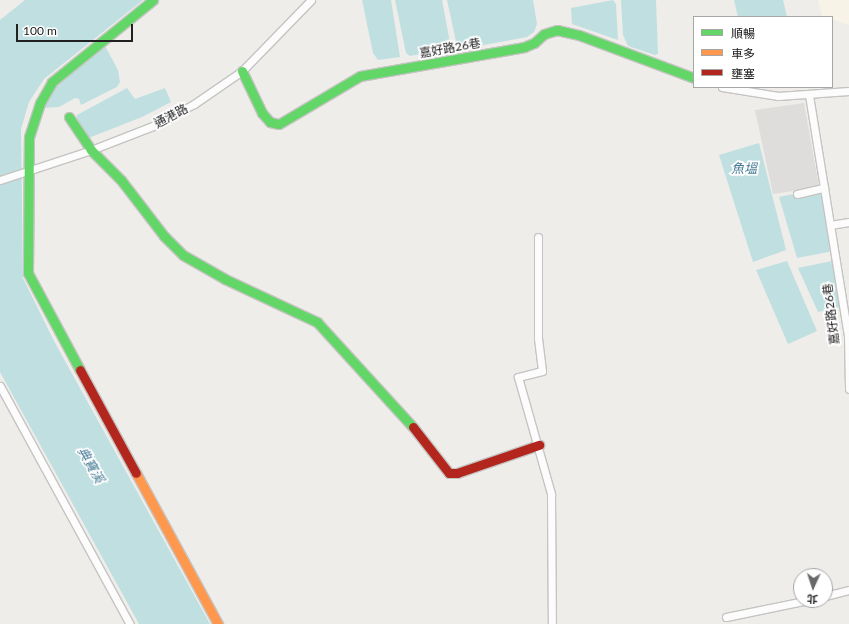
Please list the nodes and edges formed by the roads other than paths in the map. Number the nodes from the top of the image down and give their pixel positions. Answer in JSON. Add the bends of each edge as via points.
{"nodes":[{"id":1,"x":153,"y":0,"type":"edge"},
{"id":2,"x":311,"y":0,"type":"edge"},
{"id":3,"x":242,"y":70,"type":"junction"},
{"id":4,"x":693,"y":78,"type":"edge"},
{"id":5,"x":728,"y":88,"type":"edge"},
{"id":6,"x":849,"y":91,"type":"edge"},
{"id":7,"x":813,"y":94,"type":"junction"},
{"id":8,"x":69,"y":117,"type":"dead end"},
{"id":9,"x":91,"y":150,"type":"junction"},
{"id":10,"x":26,"y":172,"type":"junction"},
{"id":11,"x":0,"y":180,"type":"edge"},
{"id":12,"x":824,"y":188,"type":"junction"},
{"id":13,"x":797,"y":194,"type":"dead end"},
{"id":14,"x":849,"y":222,"type":"edge"},
{"id":15,"x":830,"y":224,"type":"junction"},
{"id":16,"x":538,"y":237,"type":"dead end"},
{"id":17,"x":0,"y":386,"type":"edge"},
{"id":18,"x":849,"y":389,"type":"edge"},
{"id":19,"x":539,"y":445,"type":"junction"},
{"id":20,"x":849,"y":590,"type":"edge"},
{"id":21,"x":833,"y":594,"type":"edge"},
{"id":22,"x":793,"y":603,"type":"edge"},
{"id":23,"x":726,"y":617,"type":"dead end"},
{"id":24,"x":130,"y":624,"type":"edge"},
{"id":25,"x":218,"y":624,"type":"edge"},
{"id":26,"x":552,"y":624,"type":"edge"}],
"edges":[{"from":1,"to":10,"type":"street","via":[[52,82],[32,124]]},
{"from":2,"to":3,"type":"street","name":"通港路"},
{"from":3,"to":4,"type":"street","name":"嘉好路26巷","via":[[262,114],[270,122],[279,124],[360,76],[524,47],[534,43],[544,34],[557,30],[579,35]]},
{"from":3,"to":9,"type":"street","name":"通港路","via":[[194,104],[153,126]]},
{"from":5,"to":7,"type":"street","via":[[778,96]]},
{"from":6,"to":7,"type":"street"},
{"from":7,"to":12,"type":"street","name":"嘉好路26巷"},
{"from":8,"to":9,"type":"street"},
{"from":9,"to":10,"type":"street","name":"通港路"},
{"from":9,"to":19,"type":"street","via":[[121,180],[164,236],[183,255],[225,279],[317,322],[404,415],[449,473],[457,473]]},
{"from":10,"to":11,"type":"street","name":"通港路"},
{"from":10,"to":25,"type":"street","via":[[28,273]]},
{"from":12,"to":13,"type":"street"},
{"from":12,"to":15,"type":"street","name":"嘉好路26巷"},
{"from":14,"to":15,"type":"street"},
{"from":15,"to":18,"type":"street","name":"嘉好路26巷","via":[[848,335]]},
{"from":16,"to":19,"type":"street","via":[[538,338],[542,371],[518,377]]},
{"from":17,"to":24,"type":"street"},
{"from":19,"to":26,"type":"street","via":[[551,494]]},
{"from":20,"to":21,"type":"street"},
{"from":22,"to":23,"type":"street"}]}
